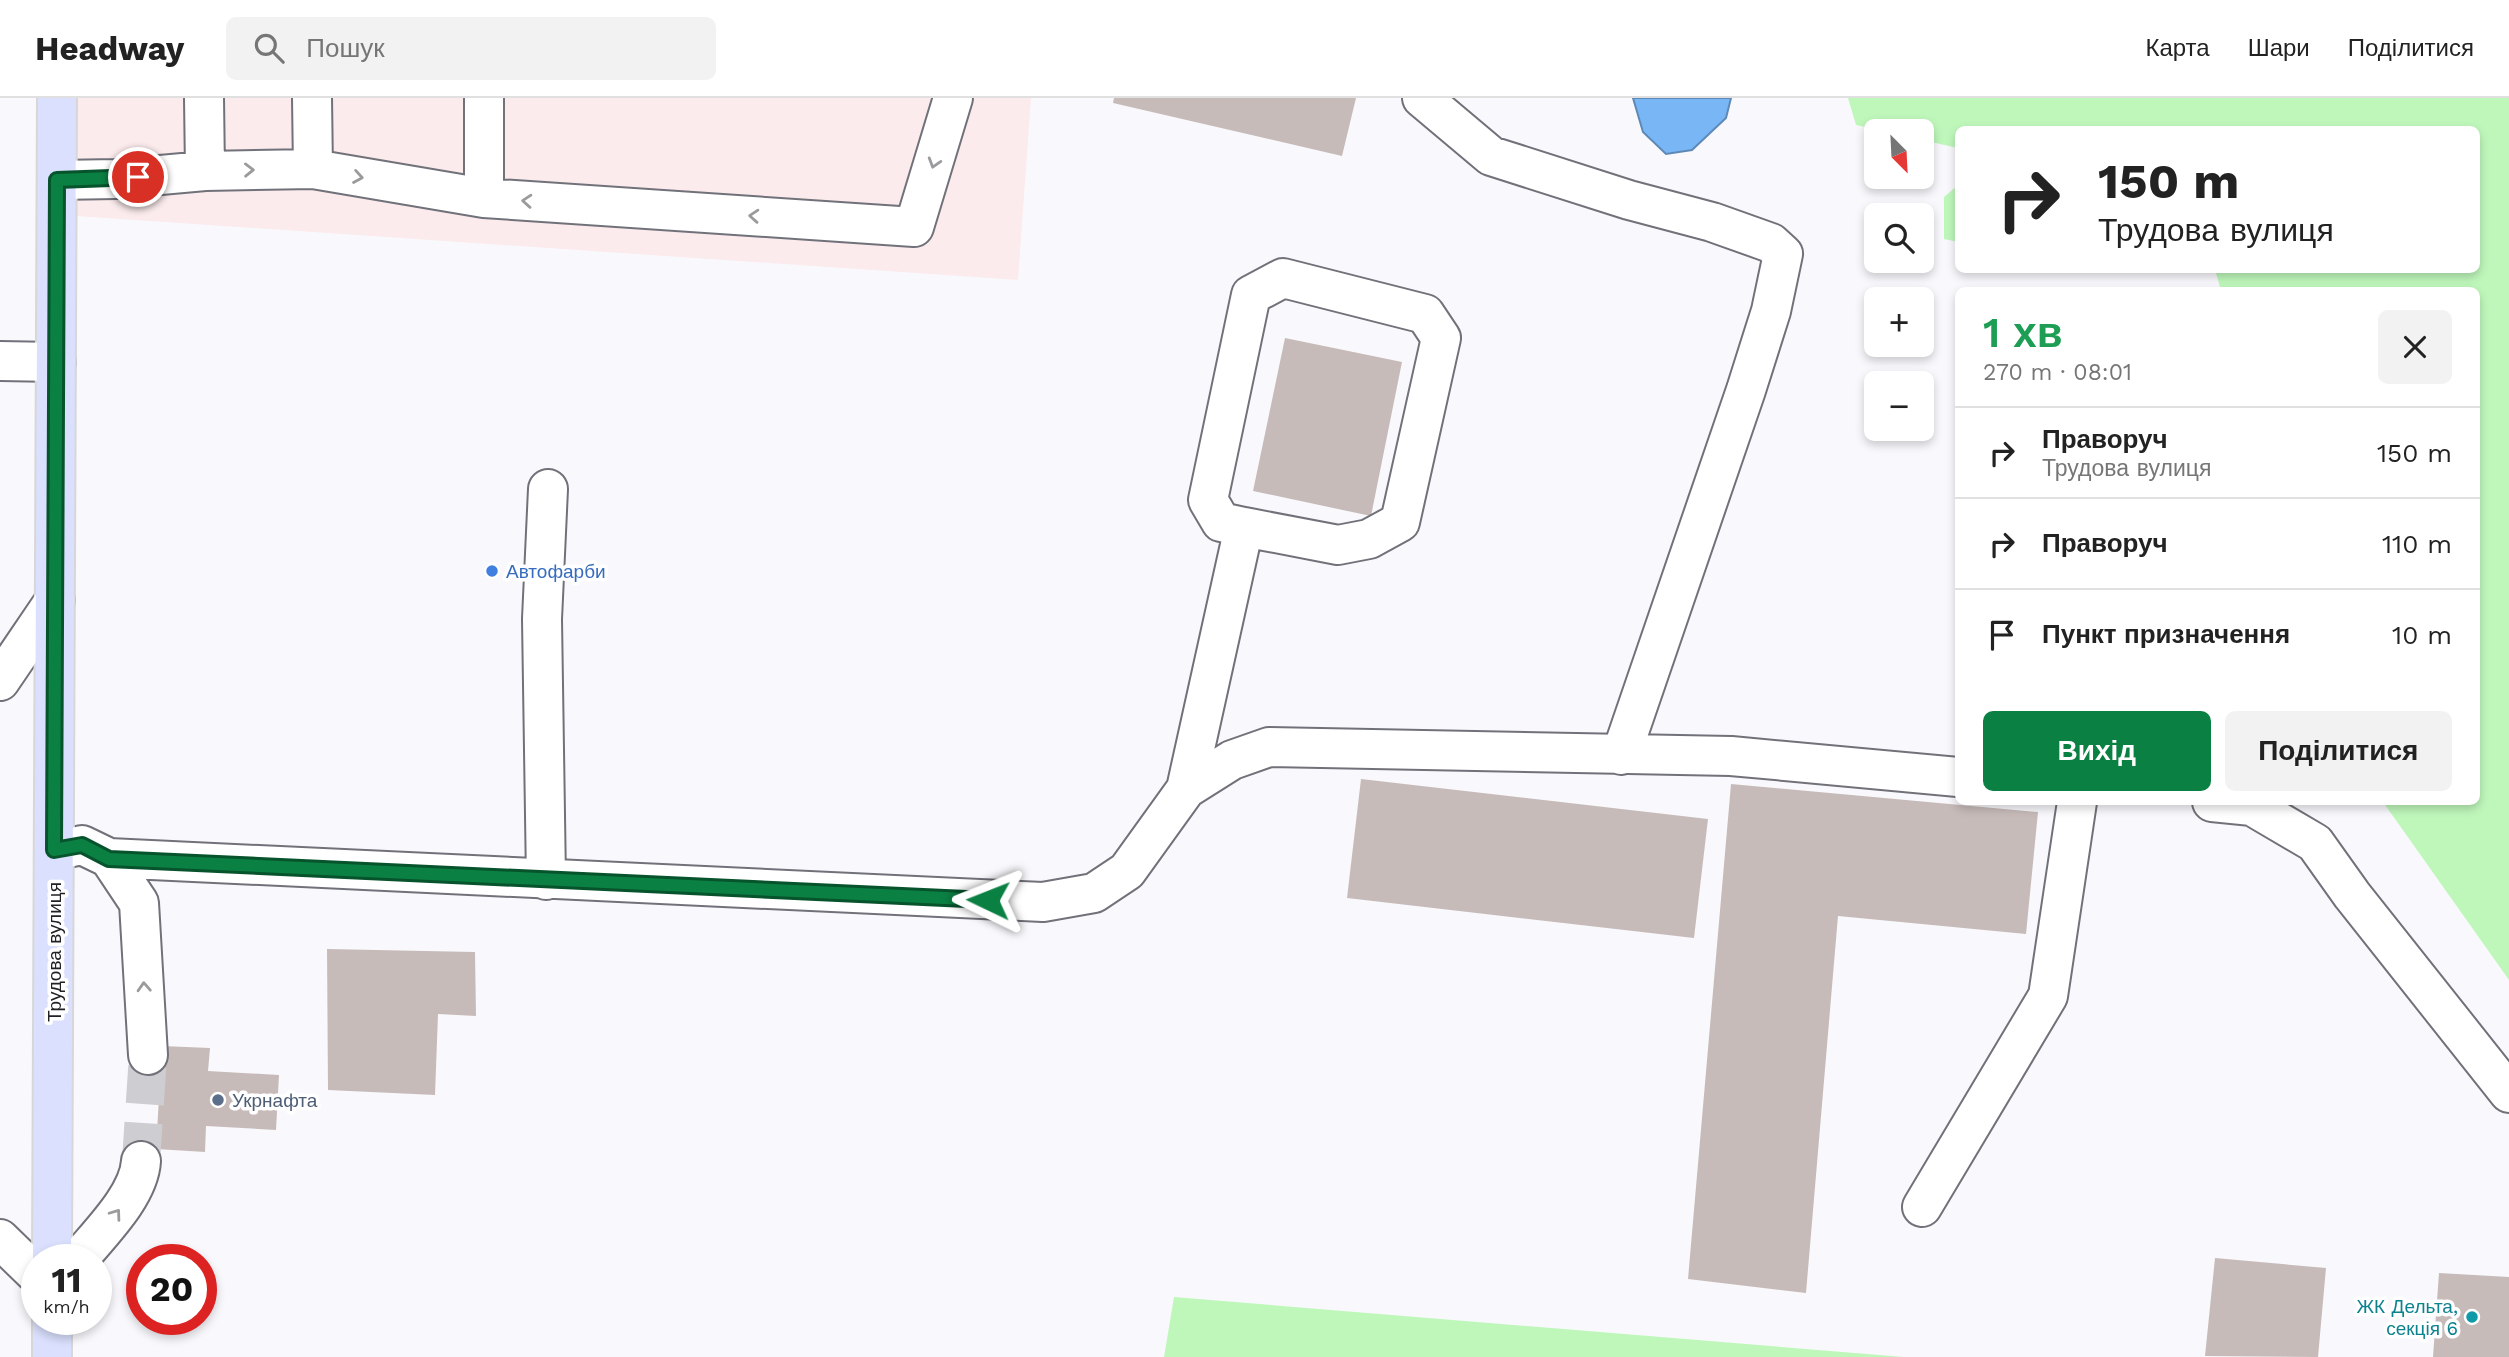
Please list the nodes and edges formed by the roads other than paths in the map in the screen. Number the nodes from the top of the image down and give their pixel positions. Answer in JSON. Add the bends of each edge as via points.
{"nodes":[{"id":1,"x":57,"y":98,"type":"edge"},
{"id":2,"x":204,"y":98,"type":"edge"},
{"id":3,"x":312,"y":98,"type":"edge"},
{"id":4,"x":484,"y":98,"type":"edge"},
{"id":5,"x":953,"y":98,"type":"edge"},
{"id":6,"x":1422,"y":98,"type":"edge"},
{"id":7,"x":313,"y":169,"type":"junction"},
{"id":8,"x":205,"y":171,"type":"junction"},
{"id":9,"x":57,"y":180,"type":"junction"},
{"id":10,"x":484,"y":198,"type":"junction"},
{"id":11,"x":0,"y":361,"type":"edge"},
{"id":12,"x":57,"y":362,"type":"junction"},
{"id":13,"x":548,"y":489,"type":"dead end"},
{"id":14,"x":1244,"y":527,"type":"junction"},
{"id":15,"x":55,"y":600,"type":"junction"},
{"id":16,"x":0,"y":681,"type":"edge"},
{"id":17,"x":1621,"y":755,"type":"junction"},
{"id":18,"x":1955,"y":777,"type":"edge"},
{"id":19,"x":1186,"y":789,"type":"junction"},
{"id":20,"x":2077,"y":805,"type":"edge"},
{"id":21,"x":2242,"y":805,"type":"edge"},
{"id":22,"x":54,"y":850,"type":"junction"},
{"id":23,"x":109,"y":859,"type":"junction"},
{"id":24,"x":546,"y":880,"type":"junction"},
{"id":25,"x":148,"y":1055,"type":"tunnel mouth"},
{"id":26,"x":2509,"y":1093,"type":"edge"},
{"id":27,"x":141,"y":1161,"type":"tunnel mouth"},
{"id":28,"x":1922,"y":1207,"type":"dead end"},
{"id":29,"x":0,"y":1239,"type":"edge"},
{"id":30,"x":52,"y":1244,"type":"edge"},
{"id":31,"x":91,"y":1244,"type":"edge"},
{"id":32,"x":21,"y":1259,"type":"edge"},
{"id":33,"x":52,"y":1335,"type":"edge"},
{"id":34,"x":52,"y":1357,"type":"edge"}],
"edges":[{"from":1,"to":9,"type":"main road","name":"Трудова вулиця"},
{"from":2,"to":8,"type":"street"},
{"from":3,"to":7,"type":"street"},
{"from":4,"to":10,"type":"street"},
{"from":5,"to":10,"type":"street","one_way":true,"via":[[914,227]]},
{"from":6,"to":17,"type":"street","via":[[1491,156],[1712,222],[1772,243],[1783,254],[1771,312],[1746,390]]},
{"from":8,"to":7,"type":"street","one_way":true},
{"from":7,"to":10,"type":"street","one_way":true},
{"from":8,"to":9,"type":"street"},
{"from":9,"to":12,"type":"main road","name":"Трудова вулиця"},
{"from":11,"to":12,"type":"street"},
{"from":12,"to":15,"type":"main road","name":"Трудова вулиця"},
{"from":13,"to":24,"type":"street","via":[[541,619]]},
{"from":14,"to":14,"type":"street","via":[[1221,522],[1208,500],[1251,296],[1283,278],[1425,314],[1441,338],[1400,522],[1370,539],[1338,545]]},
{"from":14,"to":19,"type":"street"},
{"from":15,"to":16,"type":"street"},
{"from":15,"to":22,"type":"main road","name":"Трудова вулиця"},
{"from":17,"to":18,"type":"street","via":[[1731,756]]},
{"from":17,"to":19,"type":"street","via":[[1269,747],[1232,760]]},
{"from":19,"to":24,"type":"street","via":[[1128,871],[1094,893],[1043,902]]},
{"from":20,"to":28,"type":"street","via":[[2048,996]]},
{"from":21,"to":26,"type":"street","via":[[2252,806],[2315,844]]},
{"from":22,"to":23,"type":"street","via":[[82,845]]},
{"from":22,"to":30,"type":"main road","name":"Трудова вулиця"},
{"from":23,"to":24,"type":"street"},
{"from":25,"to":23,"type":"street","one_way":true,"via":[[139,903]]},
{"from":31,"to":27,"type":"street","one_way":true,"via":[[125,1201]]},
{"from":29,"to":32,"type":"street"},
{"from":33,"to":34,"type":"main road"}]}
